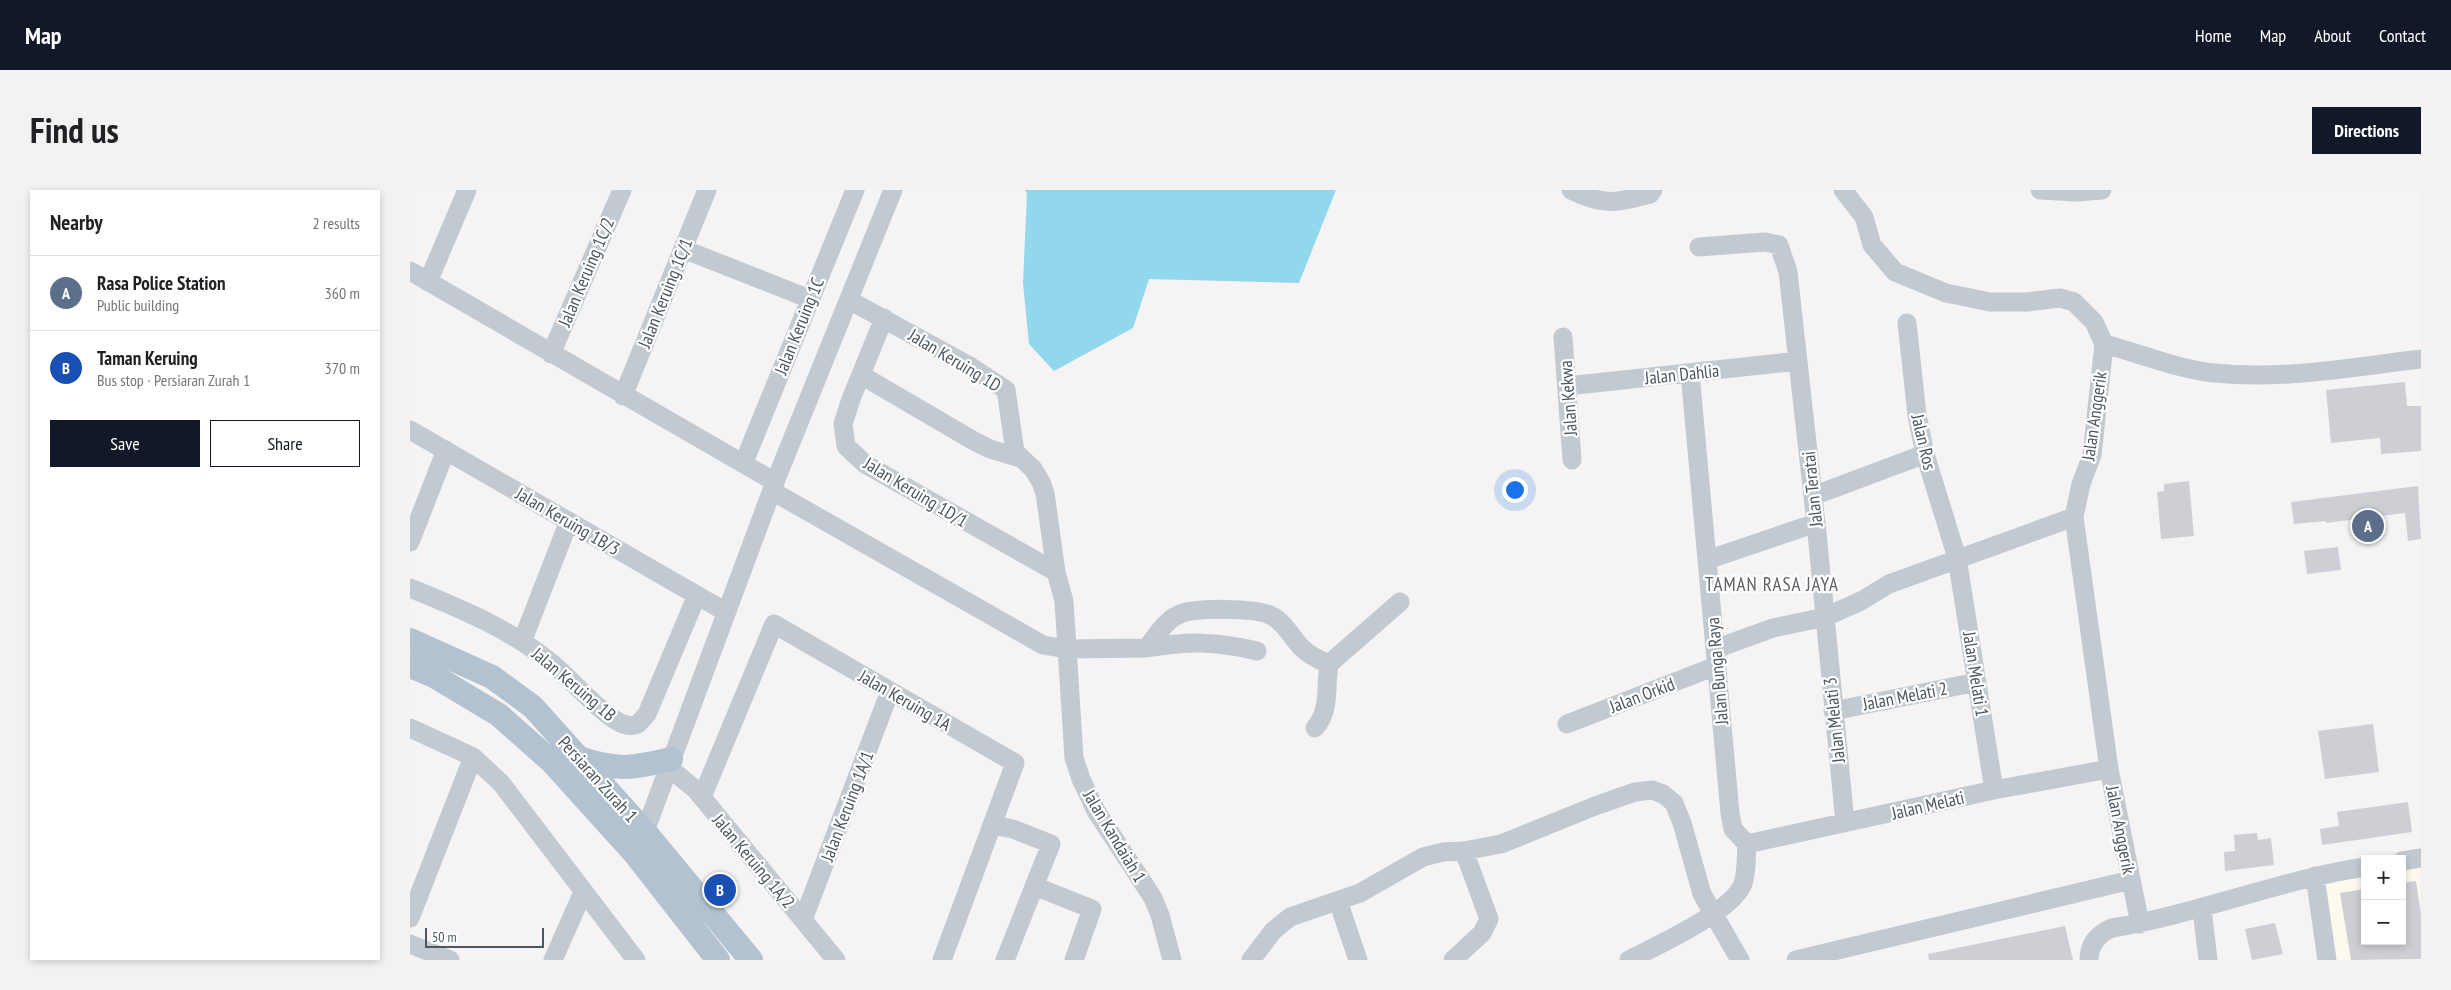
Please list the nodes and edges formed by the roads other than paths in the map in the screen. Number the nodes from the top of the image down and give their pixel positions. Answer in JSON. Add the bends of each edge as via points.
{"nodes":[{"id":1,"x":467,"y":190,"type":"edge"},
{"id":2,"x":622,"y":190,"type":"edge"},
{"id":3,"x":707,"y":190,"type":"edge"},
{"id":4,"x":855,"y":190,"type":"edge"},
{"id":5,"x":893,"y":190,"type":"edge"},
{"id":6,"x":1571,"y":190,"type":"edge"},
{"id":7,"x":1653,"y":190,"type":"edge"},
{"id":8,"x":1843,"y":190,"type":"edge"},
{"id":9,"x":2040,"y":190,"type":"edge"},
{"id":10,"x":2102,"y":190,"type":"edge"},
{"id":11,"x":1699,"y":247,"type":"dead end"},
{"id":12,"x":683,"y":249,"type":"junction"},
{"id":13,"x":410,"y":271,"type":"edge"},
{"id":14,"x":428,"y":282,"type":"junction"},
{"id":15,"x":810,"y":299,"type":"junction"},
{"id":16,"x":849,"y":300,"type":"junction"},
{"id":17,"x":884,"y":318,"type":"junction"},
{"id":18,"x":1907,"y":323,"type":"dead end"},
{"id":19,"x":1563,"y":336,"type":"dead end"},
{"id":20,"x":2104,"y":344,"type":"junction"},
{"id":21,"x":551,"y":354,"type":"junction"},
{"id":22,"x":2421,"y":359,"type":"edge"},
{"id":23,"x":1798,"y":362,"type":"junction"},
{"id":24,"x":1690,"y":373,"type":"junction"},
{"id":25,"x":861,"y":375,"type":"junction"},
{"id":26,"x":1567,"y":386,"type":"junction"},
{"id":27,"x":623,"y":396,"type":"junction"},
{"id":28,"x":410,"y":430,"type":"edge"},
{"id":29,"x":446,"y":450,"type":"junction"},
{"id":30,"x":1925,"y":454,"type":"junction"},
{"id":31,"x":1020,"y":458,"type":"junction"},
{"id":32,"x":1572,"y":460,"type":"dead end"},
{"id":33,"x":744,"y":462,"type":"junction"},
{"id":34,"x":773,"y":486,"type":"junction"},
{"id":35,"x":1813,"y":496,"type":"junction"},
{"id":36,"x":2074,"y":517,"type":"junction"},
{"id":37,"x":569,"y":521,"type":"junction"},
{"id":38,"x":1816,"y":523,"type":"junction"},
{"id":39,"x":410,"y":542,"type":"edge"},
{"id":40,"x":1956,"y":558,"type":"junction"},
{"id":41,"x":1707,"y":560,"type":"junction"},
{"id":42,"x":1056,"y":572,"type":"junction"},
{"id":43,"x":410,"y":588,"type":"edge"},
{"id":44,"x":697,"y":595,"type":"junction"},
{"id":45,"x":1400,"y":602,"type":"dead end"},
{"id":46,"x":726,"y":612,"type":"junction"},
{"id":47,"x":1825,"y":617,"type":"junction"},
{"id":48,"x":410,"y":640,"type":"edge"},
{"id":49,"x":522,"y":642,"type":"junction"},
{"id":50,"x":1147,"y":648,"type":"junction"},
{"id":51,"x":1067,"y":650,"type":"junction"},
{"id":52,"x":1257,"y":651,"type":"dead end"},
{"id":53,"x":1716,"y":658,"type":"junction"},
{"id":54,"x":1329,"y":664,"type":"junction"},
{"id":55,"x":410,"y":666,"type":"edge"},
{"id":56,"x":1977,"y":682,"type":"junction"},
{"id":57,"x":890,"y":692,"type":"junction"},
{"id":58,"x":1833,"y":711,"type":"junction"},
{"id":59,"x":1567,"y":724,"type":"dead end"},
{"id":60,"x":410,"y":728,"type":"edge"},
{"id":61,"x":1315,"y":728,"type":"dead end"},
{"id":62,"x":473,"y":757,"type":"junction"},
{"id":63,"x":582,"y":759,"type":"junction"},
{"id":64,"x":669,"y":763,"type":"junction"},
{"id":65,"x":2109,"y":770,"type":"junction"},
{"id":66,"x":1994,"y":790,"type":"junction"},
{"id":67,"x":702,"y":796,"type":"junction"},
{"id":68,"x":1845,"y":823,"type":"junction"},
{"id":69,"x":992,"y":825,"type":"junction"},
{"id":70,"x":645,"y":832,"type":"junction"},
{"id":71,"x":1747,"y":844,"type":"junction"},
{"id":72,"x":1464,"y":851,"type":"junction"},
{"id":73,"x":636,"y":854,"type":"junction"},
{"id":74,"x":2421,"y":858,"type":"edge"},
{"id":75,"x":2406,"y":860,"type":"edge"},
{"id":76,"x":2361,"y":868,"type":"edge"},
{"id":77,"x":2315,"y":876,"type":"junction"},
{"id":78,"x":2131,"y":880,"type":"junction"},
{"id":79,"x":1034,"y":886,"type":"junction"},
{"id":80,"x":583,"y":892,"type":"junction"},
{"id":81,"x":1338,"y":901,"type":"junction"},
{"id":82,"x":2202,"y":909,"type":"junction"},
{"id":83,"x":1713,"y":913,"type":"junction"},
{"id":84,"x":410,"y":918,"type":"edge"},
{"id":85,"x":803,"y":920,"type":"junction"},
{"id":86,"x":2140,"y":924,"type":"junction"},
{"id":87,"x":410,"y":944,"type":"edge"},
{"id":88,"x":450,"y":960,"type":"edge"},
{"id":89,"x":553,"y":960,"type":"edge"},
{"id":90,"x":636,"y":960,"type":"edge"},
{"id":91,"x":718,"y":960,"type":"edge"},
{"id":92,"x":751,"y":960,"type":"edge"},
{"id":93,"x":836,"y":960,"type":"edge"},
{"id":94,"x":942,"y":960,"type":"edge"},
{"id":95,"x":1005,"y":960,"type":"edge"},
{"id":96,"x":1074,"y":960,"type":"edge"},
{"id":97,"x":1172,"y":960,"type":"edge"},
{"id":98,"x":1251,"y":960,"type":"edge"},
{"id":99,"x":1358,"y":960,"type":"edge"},
{"id":100,"x":1453,"y":960,"type":"edge"},
{"id":101,"x":1629,"y":960,"type":"edge"},
{"id":102,"x":1740,"y":960,"type":"edge"},
{"id":103,"x":1796,"y":960,"type":"edge"},
{"id":104,"x":2088,"y":960,"type":"edge"},
{"id":105,"x":2208,"y":960,"type":"edge"},
{"id":106,"x":2327,"y":960,"type":"edge"}],
"edges":[{"from":1,"to":14,"type":"street"},
{"from":2,"to":21,"type":"street","name":"Jalan Keruing 1C/2"},
{"from":3,"to":12,"type":"street","name":"Jalan Keruing 1C/1"},
{"from":4,"to":15,"type":"street","name":"Jalan Keruing 1C"},
{"from":5,"to":16,"type":"street"},
{"from":6,"to":7,"type":"street","via":[[1588,199],[1618,202],[1650,194]]},
{"from":8,"to":20,"type":"street","via":[[1864,217],[1872,245],[1895,272],[1946,293],[1990,302],[2060,298],[2074,302],[2094,322]]},
{"from":9,"to":10,"type":"street"},
{"from":11,"to":23,"type":"street","name":"Jalan Teratai","via":[[1765,242],[1779,245],[1788,272]]},
{"from":12,"to":15,"type":"street"},
{"from":12,"to":27,"type":"street","name":"Jalan Keruing 1C/1"},
{"from":13,"to":14,"type":"street"},
{"from":14,"to":21,"type":"street"},
{"from":15,"to":33,"type":"street","name":"Jalan Keruing 1C"},
{"from":16,"to":17,"type":"street","name":"Jalan Keruing 1D"},
{"from":16,"to":34,"type":"street"},
{"from":17,"to":25,"type":"street","name":"Jalan Keruing 1D/1"},
{"from":17,"to":31,"type":"street","name":"Jalan Keruing 1D","via":[[1006,390],[1015,452]]},
{"from":18,"to":30,"type":"street","name":"Jalan Ros"},
{"from":19,"to":26,"type":"street","name":"Jalan Kekwa"},
{"from":20,"to":22,"type":"street","via":[[2213,373],[2252,375],[2299,374]]},
{"from":20,"to":36,"type":"street","name":"Jalan Anggerik","via":[[2092,455]]},
{"from":21,"to":27,"type":"street"},
{"from":23,"to":24,"type":"street","name":"Jalan Dahlia"},
{"from":23,"to":35,"type":"street","name":"Jalan Teratai"},
{"from":24,"to":26,"type":"street","name":"Jalan Dahlia"},
{"from":24,"to":41,"type":"street","name":"Jalan Bunga Raya"},
{"from":25,"to":31,"type":"street","via":[[974,441]]},
{"from":25,"to":42,"type":"street","name":"Jalan Keruing 1D/1","via":[[843,424],[846,446],[865,464]]},
{"from":26,"to":32,"type":"street","name":"Jalan Kekwa"},
{"from":27,"to":33,"type":"street"},
{"from":28,"to":29,"type":"street","name":"Jalan Keruing 1B/3"},
{"from":29,"to":37,"type":"street","name":"Jalan Keruing 1B/3"},
{"from":29,"to":39,"type":"street"},
{"from":30,"to":35,"type":"street"},
{"from":30,"to":40,"type":"street","name":"Jalan Ros"},
{"from":31,"to":42,"type":"street","name":"Jalan Keruing 1D","via":[[1033,469],[1045,493]]},
{"from":33,"to":34,"type":"street"},
{"from":34,"to":46,"type":"street"},
{"from":34,"to":51,"type":"street","via":[[1043,645]]},
{"from":35,"to":38,"type":"street","name":"Jalan Teratai"},
{"from":36,"to":40,"type":"street","name":"Jalan Orkid"},
{"from":36,"to":65,"type":"street","name":"Jalan Anggerik"},
{"from":37,"to":44,"type":"street","name":"Jalan Keruing 1B/3"},
{"from":37,"to":49,"type":"street"},
{"from":38,"to":41,"type":"street"},
{"from":38,"to":47,"type":"street","name":"Jalan Teratai"},
{"from":40,"to":47,"type":"street","name":"Jalan Orkid","via":[[1889,584]]},
{"from":40,"to":56,"type":"street","name":"Jalan Melati 1"},
{"from":41,"to":53,"type":"street","name":"Jalan Bunga Raya"},
{"from":42,"to":51,"type":"street","name":"Jalan Keruing 1D","via":[[1064,601]]},
{"from":43,"to":49,"type":"street","name":"Jalan Keruing 1B","via":[[471,613]]},
{"from":44,"to":46,"type":"street","name":"Jalan Keruing 1B/3"},
{"from":44,"to":49,"type":"street","name":"Jalan Keruing 1B","via":[[648,714],[638,724],[628,726],[614,720],[553,664]]},
{"from":45,"to":54,"type":"street"},
{"from":46,"to":64,"type":"street"},
{"from":47,"to":53,"type":"street","name":"Jalan Orkid","via":[[1767,630]]},
{"from":47,"to":58,"type":"street","name":"Jalan Melati 3"},
{"from":48,"to":63,"type":"main road","name":"Persiaran Zurah 1","via":[[492,677],[533,707]]},
{"from":50,"to":51,"type":"street"},
{"from":50,"to":52,"type":"street","via":[[1214,642]]},
{"from":50,"to":54,"type":"street","via":[[1178,615],[1212,610],[1248,610],[1271,615],[1302,648]]},
{"from":51,"to":97,"type":"street","name":"Jalan Kandaiah 1","via":[[1074,758],[1081,779],[1096,812],[1153,898]]},
{"from":53,"to":59,"type":"street","name":"Jalan Orkid"},
{"from":53,"to":71,"type":"street","name":"Jalan Bunga Raya","via":[[1730,813],[1733,829]]},
{"from":54,"to":61,"type":"street","via":[[1324,718]]},
{"from":55,"to":73,"type":"main road","name":"Persiaran Zurah 1","via":[[434,676],[499,715],[552,762]]},
{"from":56,"to":58,"type":"street","name":"Jalan Melati 2"},
{"from":56,"to":66,"type":"street","name":"Jalan Melati 1"},
{"from":57,"to":67,"type":"street","name":"Jalan Keruing 1A","via":[[774,624]]},
{"from":57,"to":69,"type":"street","name":"Jalan Keruing 1A","via":[[1015,763]]},
{"from":57,"to":85,"type":"street","name":"Jalan Keruing 1A/1"},
{"from":58,"to":68,"type":"street","name":"Jalan Melati 3"},
{"from":60,"to":62,"type":"street"},
{"from":62,"to":80,"type":"street","via":[[501,783]]},
{"from":62,"to":84,"type":"street"},
{"from":63,"to":64,"type":"main road","via":[[624,768]]},
{"from":63,"to":70,"type":"main road","name":"Persiaran Zurah 1"},
{"from":64,"to":67,"type":"street","name":"Jalan Keruing 1A/2"},
{"from":64,"to":70,"type":"street"},
{"from":65,"to":66,"type":"street","name":"Jalan Melati"},
{"from":65,"to":78,"type":"street","name":"Jalan Anggerik"},
{"from":66,"to":68,"type":"street","name":"Jalan Melati"},
{"from":67,"to":85,"type":"street","name":"Jalan Keruing 1A/2"},
{"from":68,"to":71,"type":"street","name":"Jalan Melati"},
{"from":69,"to":79,"type":"street","via":[[1013,829],[1051,844]]},
{"from":69,"to":94,"type":"street","name":"Jalan Keruing 1A"},
{"from":70,"to":73,"type":"street"},
{"from":70,"to":92,"type":"main road","name":"Persiaran Zurah 1"},
{"from":71,"to":83,"type":"street","via":[[1742,886]]},
{"from":72,"to":81,"type":"street","via":[[1423,857],[1360,893]]},
{"from":72,"to":83,"type":"street","via":[[1501,844],[1594,806],[1635,792],[1652,790],[1674,803],[1702,894]]},
{"from":72,"to":100,"type":"street","via":[[1488,919],[1482,933]]},
{"from":73,"to":91,"type":"main road","name":"Persiaran Zurah 1"},
{"from":74,"to":75,"type":"street"},
{"from":76,"to":77,"type":"street"},
{"from":77,"to":82,"type":"street"},
{"from":77,"to":106,"type":"street"},
{"from":78,"to":86,"type":"street","name":"Jalan Anggerik"},
{"from":78,"to":103,"type":"street"},
{"from":79,"to":95,"type":"street"},
{"from":79,"to":96,"type":"street","via":[[1092,909]]},
{"from":80,"to":89,"type":"street"},
{"from":80,"to":90,"type":"street"},
{"from":81,"to":98,"type":"street","via":[[1290,917],[1273,932]]},
{"from":81,"to":99,"type":"street"},
{"from":82,"to":86,"type":"street"},
{"from":82,"to":105,"type":"street"},
{"from":83,"to":101,"type":"street","via":[[1695,926]]},
{"from":83,"to":102,"type":"street"},
{"from":85,"to":93,"type":"street","name":"Jalan Keruing 1A/2"},
{"from":86,"to":104,"type":"street","via":[[2102,932],[2094,940]]},
{"from":87,"to":88,"type":"street"}]}
